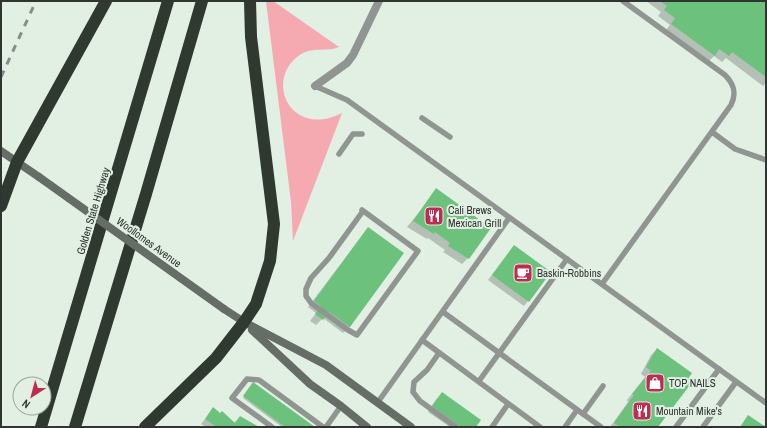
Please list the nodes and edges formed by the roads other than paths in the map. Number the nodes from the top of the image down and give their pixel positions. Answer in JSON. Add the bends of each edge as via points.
{"nodes":[{"id":1,"x":106,"y":1,"type":"edge"},
{"id":2,"x":168,"y":1,"type":"edge"},
{"id":3,"x":202,"y":1,"type":"edge"},
{"id":4,"x":250,"y":1,"type":"edge"},
{"id":5,"x":379,"y":1,"type":"edge"},
{"id":6,"x":623,"y":1,"type":"edge"},
{"id":7,"x":315,"y":86,"type":"joint"},
{"id":8,"x":422,"y":118,"type":"dead end"},
{"id":9,"x":712,"y":132,"type":"junction"},
{"id":10,"x":362,"y":134,"type":"dead end"},
{"id":11,"x":450,"y":138,"type":"dead end"},
{"id":12,"x":1,"y":151,"type":"edge"},
{"id":13,"x":339,"y":154,"type":"dead end"},
{"id":14,"x":766,"y":160,"type":"edge"},
{"id":15,"x":17,"y":162,"type":"junction"},
{"id":16,"x":1,"y":192,"type":"edge"},
{"id":17,"x":1,"y":206,"type":"edge"},
{"id":18,"x":363,"y":211,"type":"joint"},
{"id":19,"x":509,"y":218,"type":"junction"},
{"id":20,"x":566,"y":259,"type":"junction"},
{"id":21,"x":602,"y":284,"type":"junction"},
{"id":22,"x":443,"y":312,"type":"junction"},
{"id":23,"x":244,"y":322,"type":"junction"},
{"id":24,"x":422,"y":340,"type":"junction"},
{"id":25,"x":439,"y":352,"type":"junction"},
{"id":26,"x":499,"y":353,"type":"junction"},
{"id":27,"x":718,"y":369,"type":"junction"},
{"id":28,"x":479,"y":381,"type":"junction"},
{"id":29,"x":736,"y":382,"type":"junction"},
{"id":30,"x":603,"y":386,"type":"dead end"},
{"id":31,"x":378,"y":402,"type":"junction"},
{"id":32,"x":766,"y":403,"type":"edge"},
{"id":33,"x":508,"y":404,"type":"junction"},
{"id":34,"x":341,"y":406,"type":"junction"},
{"id":35,"x":577,"y":410,"type":"junction"},
{"id":36,"x":583,"y":414,"type":"junction"},
{"id":37,"x":41,"y":427,"type":"edge"},
{"id":38,"x":75,"y":427,"type":"edge"},
{"id":39,"x":145,"y":427,"type":"edge"},
{"id":40,"x":272,"y":427,"type":"edge"},
{"id":41,"x":324,"y":427,"type":"edge"},
{"id":42,"x":367,"y":427,"type":"edge"},
{"id":43,"x":411,"y":427,"type":"edge"},
{"id":44,"x":456,"y":427,"type":"edge"},
{"id":45,"x":492,"y":427,"type":"edge"},
{"id":46,"x":540,"y":427,"type":"edge"},
{"id":47,"x":565,"y":427,"type":"edge"},
{"id":48,"x":601,"y":427,"type":"edge"},
{"id":49,"x":676,"y":427,"type":"edge"},
{"id":50,"x":703,"y":427,"type":"edge"}],
"edges":[{"from":1,"to":15,"type":"highway"},
{"from":2,"to":37,"type":"highway","name":"Golden State Highway"},
{"from":3,"to":38,"type":"highway"},
{"from":4,"to":23,"type":"highway","via":[[251,37],[274,224],[270,261],[263,285]]},
{"from":5,"to":7,"type":"street","via":[[347,63]]},
{"from":6,"to":9,"type":"lane","via":[[730,80],[734,100]]},
{"from":7,"to":19,"type":"lane","via":[[347,100]]},
{"from":8,"to":11,"type":"lane"},
{"from":9,"to":14,"type":"lane","via":[[735,149]]},
{"from":9,"to":21,"type":"lane"},
{"from":10,"to":13,"type":"lane","via":[[353,134]]},
{"from":12,"to":15,"type":"street","name":"Woollomes Avenue"},
{"from":15,"to":16,"type":"street"},
{"from":15,"to":17,"type":"highway"},
{"from":15,"to":23,"type":"street","name":"Woollomes Avenue","bridge":true},
{"from":18,"to":18,"type":"lane","via":[[418,251],[357,334],[311,303],[306,296],[306,289],[311,278]]},
{"from":19,"to":20,"type":"lane"},
{"from":19,"to":22,"type":"lane"},
{"from":20,"to":21,"type":"lane"},
{"from":20,"to":26,"type":"lane"},
{"from":21,"to":27,"type":"lane"},
{"from":22,"to":24,"type":"lane"},
{"from":22,"to":26,"type":"lane"},
{"from":23,"to":31,"type":"street","name":"Woollomes Avenue","via":[[326,365]]},
{"from":23,"to":34,"type":"street","name":"Woollomes Avenue","via":[[310,384]]},
{"from":23,"to":39,"type":"highway","via":[[216,358]]},
{"from":24,"to":25,"type":"lane"},
{"from":24,"to":31,"type":"lane"},
{"from":25,"to":28,"type":"lane"},
{"from":25,"to":44,"type":"lane","via":[[427,370],[414,382],[413,392],[420,401]]},
{"from":26,"to":28,"type":"lane"},
{"from":26,"to":35,"type":"lane"},
{"from":27,"to":29,"type":"lane"},
{"from":27,"to":49,"type":"lane"},
{"from":28,"to":33,"type":"lane"},
{"from":29,"to":32,"type":"lane"},
{"from":29,"to":50,"type":"lane"},
{"from":30,"to":36,"type":"lane"},
{"from":31,"to":43,"type":"street","name":"Woollomes Avenue"},
{"from":33,"to":45,"type":"lane"},
{"from":33,"to":46,"type":"lane"},
{"from":34,"to":41,"type":"lane"},
{"from":34,"to":42,"type":"street","name":"Woollomes Avenue"},
{"from":35,"to":36,"type":"lane"},
{"from":35,"to":47,"type":"lane"},
{"from":36,"to":48,"type":"lane"},
{"from":40,"to":41,"type":"lane","via":[[232,398],[247,379],[259,380]]}]}
